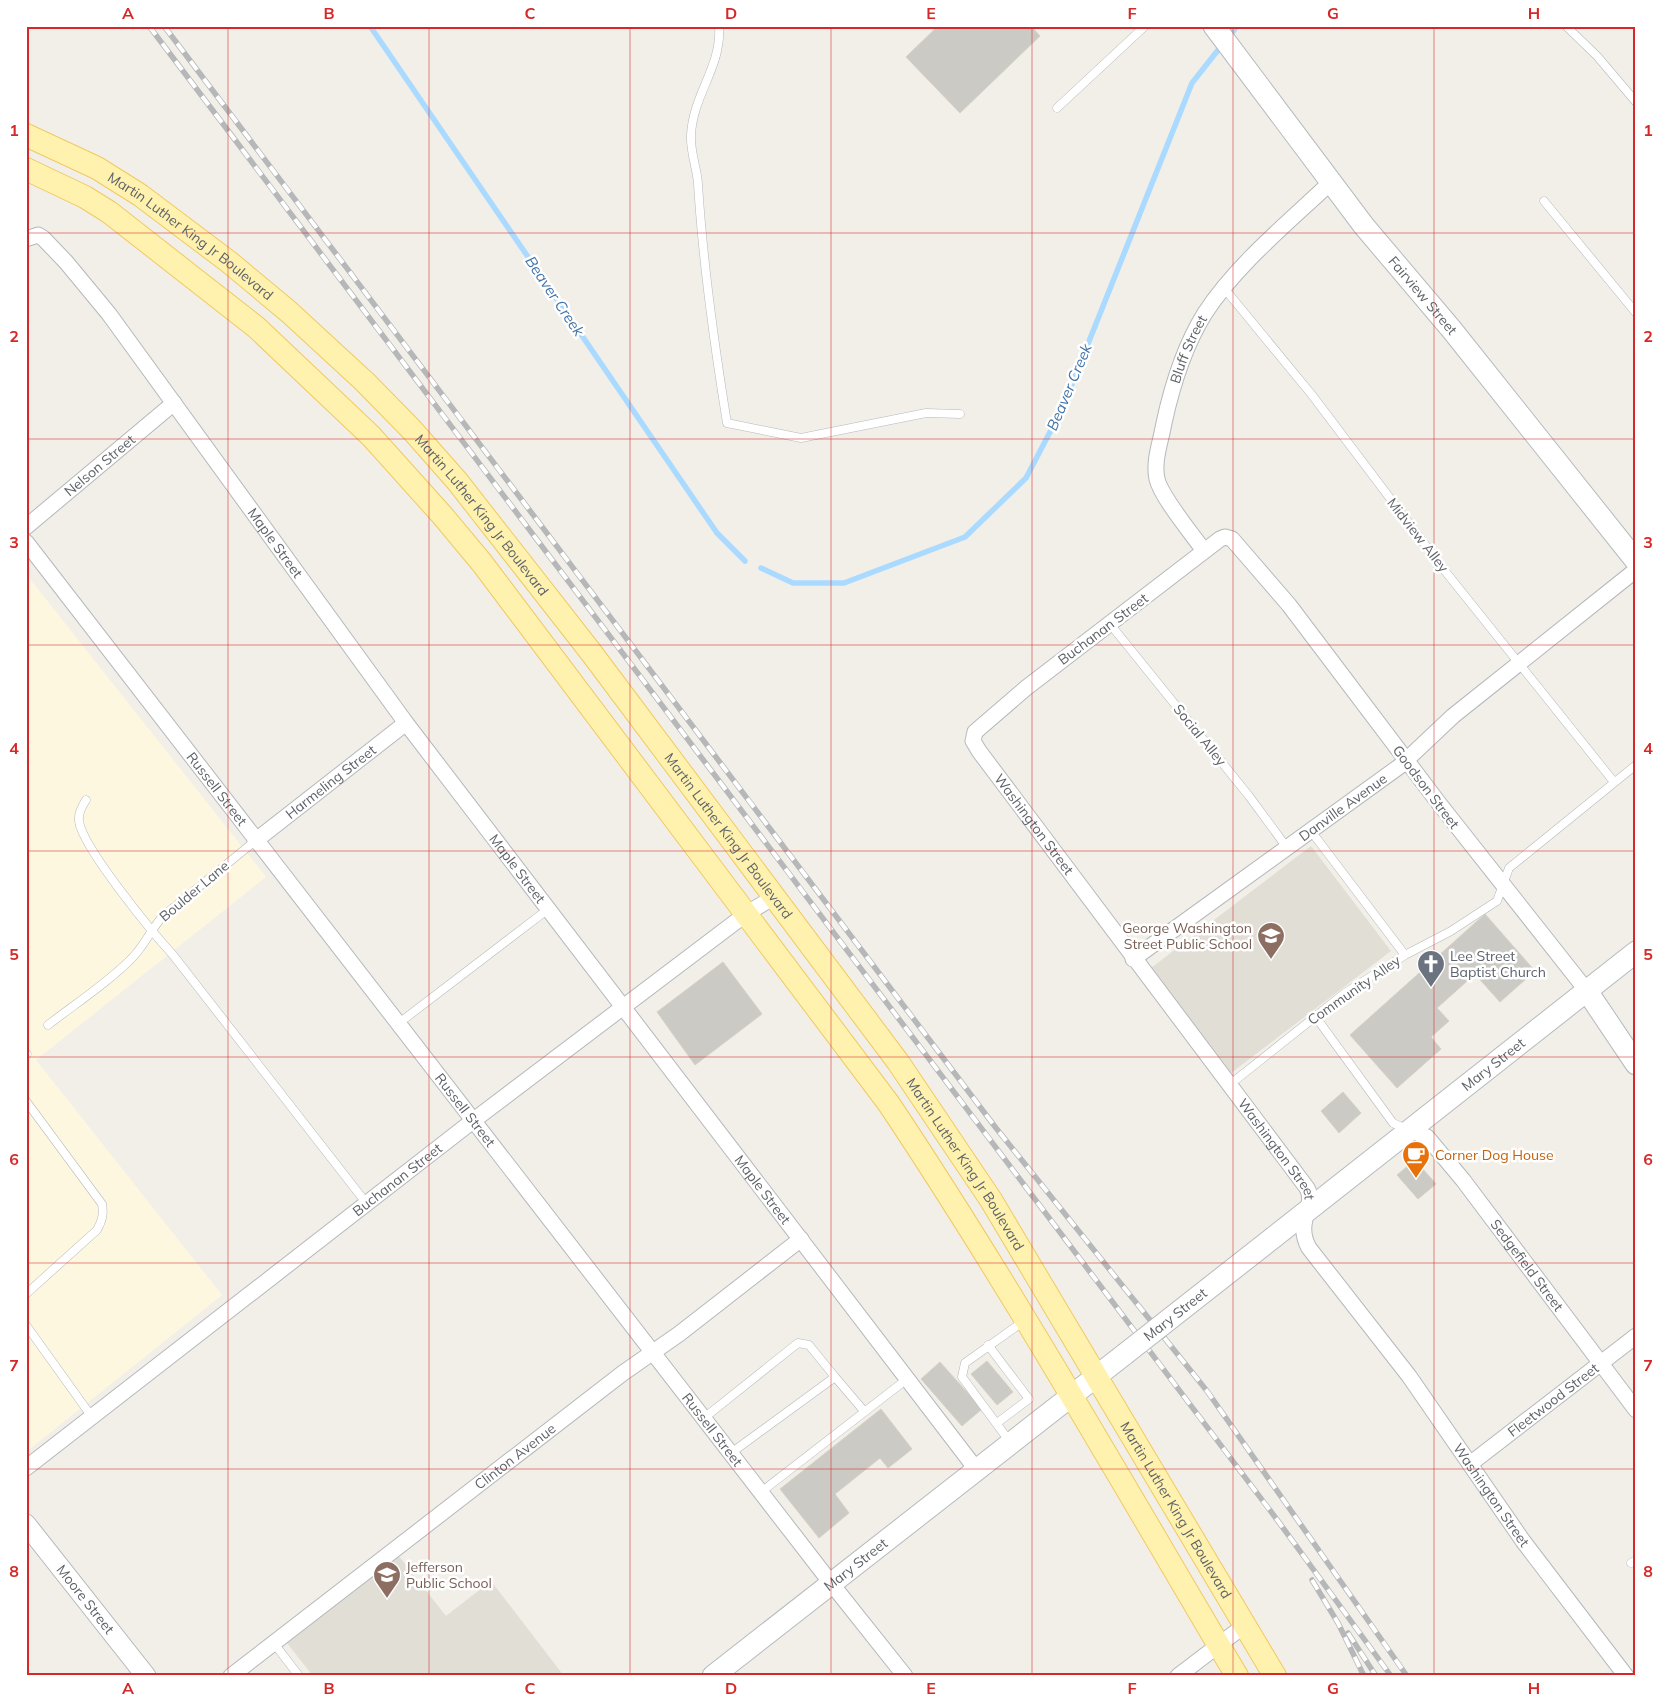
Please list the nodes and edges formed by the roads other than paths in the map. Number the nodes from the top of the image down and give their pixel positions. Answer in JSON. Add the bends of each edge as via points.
{"nodes":[{"id":1,"x":719,"y":26,"type":"edge"},
{"id":2,"x":1144,"y":26,"type":"edge"},
{"id":3,"x":1214,"y":26,"type":"edge"},
{"id":4,"x":1566,"y":26,"type":"edge"},
{"id":5,"x":1636,"y":102,"type":"edge"},
{"id":6,"x":1057,"y":108,"type":"dead end"},
{"id":7,"x":26,"y":135,"type":"edge"},
{"id":8,"x":26,"y":169,"type":"edge"},
{"id":9,"x":1331,"y":182,"type":"junction"},
{"id":10,"x":1544,"y":201,"type":"dead end"},
{"id":11,"x":26,"y":239,"type":"edge"},
{"id":12,"x":1224,"y":288,"type":"junction"},
{"id":13,"x":1636,"y":313,"type":"edge"},
{"id":14,"x":174,"y":402,"type":"junction"},
{"id":15,"x":960,"y":414,"type":"dead end"},
{"id":16,"x":26,"y":526,"type":"edge"},
{"id":17,"x":26,"y":542,"type":"edge"},
{"id":18,"x":1204,"y":552,"type":"junction"},
{"id":19,"x":1636,"y":561,"type":"edge"},
{"id":20,"x":1636,"y":570,"type":"edge"},
{"id":21,"x":1110,"y":624,"type":"junction"},
{"id":22,"x":1519,"y":664,"type":"junction"},
{"id":23,"x":1002,"y":708,"type":"joint"},
{"id":24,"x":406,"y":723,"type":"junction"},
{"id":25,"x":1406,"y":760,"type":"junction"},
{"id":26,"x":1636,"y":765,"type":"edge"},
{"id":27,"x":1614,"y":782,"type":"junction"},
{"id":28,"x":86,"y":800,"type":"dead end"},
{"id":29,"x":1311,"y":831,"type":"junction"},
{"id":30,"x":255,"y":841,"type":"junction"},
{"id":31,"x":1288,"y":849,"type":"junction"},
{"id":32,"x":1503,"y":886,"type":"junction"},
{"id":33,"x":774,"y":897,"type":"junction"},
{"id":34,"x":547,"y":910,"type":"junction"},
{"id":35,"x":746,"y":914,"type":"junction"},
{"id":36,"x":152,"y":932,"type":"junction"},
{"id":37,"x":1636,"y":952,"type":"edge"},
{"id":38,"x":1405,"y":955,"type":"junction"},
{"id":39,"x":1133,"y":959,"type":"junction"},
{"id":40,"x":1587,"y":991,"type":"junction"},
{"id":41,"x":622,"y":1009,"type":"junction"},
{"id":42,"x":1315,"y":1016,"type":"junction"},
{"id":43,"x":400,"y":1023,"type":"junction"},
{"id":44,"x":48,"y":1025,"type":"dead end"},
{"id":45,"x":1636,"y":1064,"type":"edge"},
{"id":46,"x":1228,"y":1086,"type":"junction"},
{"id":47,"x":26,"y":1101,"type":"edge"},
{"id":48,"x":474,"y":1120,"type":"junction"},
{"id":49,"x":1410,"y":1130,"type":"junction"},
{"id":50,"x":367,"y":1204,"type":"junction"},
{"id":51,"x":1307,"y":1212,"type":"junction"},
{"id":52,"x":801,"y":1239,"type":"junction"},
{"id":53,"x":26,"y":1294,"type":"edge"},
{"id":54,"x":1026,"y":1320,"type":"junction"},
{"id":55,"x":26,"y":1325,"type":"edge"},
{"id":56,"x":1636,"y":1336,"type":"edge"},
{"id":57,"x":988,"y":1345,"type":"junction"},
{"id":58,"x":653,"y":1352,"type":"junction"},
{"id":59,"x":1600,"y":1363,"type":"junction"},
{"id":60,"x":1096,"y":1375,"type":"junction"},
{"id":61,"x":835,"y":1377,"type":"junction"},
{"id":62,"x":907,"y":1379,"type":"junction"},
{"id":63,"x":1071,"y":1394,"type":"junction"},
{"id":64,"x":1636,"y":1410,"type":"edge"},
{"id":65,"x":864,"y":1411,"type":"junction"},
{"id":66,"x":92,"y":1417,"type":"junction"},
{"id":67,"x":704,"y":1418,"type":"junction"},
{"id":68,"x":997,"y":1424,"type":"junction"},
{"id":69,"x":1010,"y":1442,"type":"junction"},
{"id":70,"x":731,"y":1453,"type":"junction"},
{"id":71,"x":1470,"y":1464,"type":"junction"},
{"id":72,"x":26,"y":1468,"type":"edge"},
{"id":73,"x":976,"y":1469,"type":"junction"},
{"id":74,"x":761,"y":1492,"type":"junction"},
{"id":75,"x":26,"y":1524,"type":"edge"},
{"id":76,"x":831,"y":1583,"type":"junction"},
{"id":77,"x":1245,"y":1625,"type":"junction"},
{"id":78,"x":273,"y":1642,"type":"junction"},
{"id":79,"x":1219,"y":1645,"type":"junction"},
{"id":80,"x":146,"y":1676,"type":"edge"},
{"id":81,"x":231,"y":1676,"type":"edge"},
{"id":82,"x":299,"y":1676,"type":"edge"},
{"id":83,"x":713,"y":1676,"type":"edge"},
{"id":84,"x":905,"y":1676,"type":"edge"},
{"id":85,"x":1178,"y":1676,"type":"edge"},
{"id":86,"x":1237,"y":1676,"type":"edge"},
{"id":87,"x":1275,"y":1676,"type":"edge"},
{"id":88,"x":1626,"y":1676,"type":"edge"}],
"edges":[{"from":1,"to":15,"type":"lane","via":[[717,56],[698,97],[691,137],[709,306],[727,423],[794,438],[926,413]]},
{"from":2,"to":6,"type":"lane"},
{"from":3,"to":9,"type":"main road","name":"Fairview Street"},
{"from":4,"to":5,"type":"lane"},
{"from":7,"to":33,"type":"main road","name":"Martin Luther King Jr Boulevard","via":[[97,168],[140,195],[229,262],[365,382],[457,481],[590,651]]},
{"from":8,"to":35,"type":"main road","name":"Martin Luther King Jr Boulevard","via":[[85,197],[117,218],[256,326],[371,436],[482,563]]},
{"from":9,"to":12,"type":"street","name":"Bluff Street"},
{"from":9,"to":19,"type":"main road","name":"Fairview Street"},
{"from":10,"to":13,"type":"lane"},
{"from":11,"to":14,"type":"street","name":"Maple Street","via":[[43,238],[66,262]]},
{"from":12,"to":18,"type":"street","name":"Bluff Street","via":[[1205,313],[1177,377],[1155,466],[1162,490]]},
{"from":12,"to":22,"type":"lane","name":"Midview Alley","via":[[1312,395]]},
{"from":14,"to":16,"type":"street","name":"Nelson Street"},
{"from":14,"to":24,"type":"street","name":"Maple Street","via":[[308,592]]},
{"from":17,"to":30,"type":"street","name":"Russell Street"},
{"from":18,"to":21,"type":"street","name":"Buchanan Street"},
{"from":18,"to":25,"type":"street","name":"Goodson Street","via":[[1225,537],[1236,542],[1289,605]]},
{"from":20,"to":22,"type":"street","name":"Danville Avenue"},
{"from":21,"to":23,"type":"street","name":"Buchanan Street"},
{"from":21,"to":31,"type":"lane","name":"Social Alley"},
{"from":22,"to":25,"type":"street","name":"Danville Avenue","via":[[1453,716]]},
{"from":22,"to":27,"type":"lane","name":"Midview Alley"},
{"from":23,"to":39,"type":"street","name":"Washington Street","via":[[979,727],[973,740]]},
{"from":24,"to":30,"type":"street","name":"Harmeling Street"},
{"from":24,"to":34,"type":"street","name":"Maple Street"},
{"from":25,"to":29,"type":"street","name":"Danville Avenue"},
{"from":25,"to":32,"type":"street","name":"Goodson Street"},
{"from":26,"to":27,"type":"lane","name":"Community Alley"},
{"from":27,"to":32,"type":"lane","name":"Community Alley","via":[[1509,868]]},
{"from":28,"to":36,"type":"lane","via":[[79,813],[81,830]]},
{"from":29,"to":31,"type":"street","name":"Danville Avenue"},
{"from":29,"to":38,"type":"lane"},
{"from":30,"to":36,"type":"lane","name":"Boulder Lane","via":[[162,917]]},
{"from":30,"to":43,"type":"street","name":"Russell Street"},
{"from":31,"to":39,"type":"street","name":"Danville Avenue"},
{"from":32,"to":38,"type":"lane","name":"Community Alley","via":[[1496,901]]},
{"from":32,"to":40,"type":"street","name":"Goodson Street"},
{"from":33,"to":35,"type":"street","name":"Buchanan Street"},
{"from":33,"to":60,"type":"main road","name":"Martin Luther King Jr Boulevard","via":[[898,1062],[991,1200]]},
{"from":34,"to":41,"type":"street","name":"Maple Street"},
{"from":34,"to":43,"type":"lane"},
{"from":35,"to":41,"type":"street","name":"Buchanan Street"},
{"from":35,"to":54,"type":"main road","name":"Martin Luther King Jr Boulevard","via":[[889,1104]]},
{"from":36,"to":44,"type":"lane","name":"Boulder Lane","via":[[132,958]]},
{"from":36,"to":50,"type":"lane","via":[[179,962]]},
{"from":37,"to":40,"type":"main road","name":"Mary Street"},
{"from":38,"to":42,"type":"lane","name":"Community Alley"},
{"from":39,"to":46,"type":"street","name":"Washington Street"},
{"from":40,"to":45,"type":"main road","name":"Goodson Street"},
{"from":40,"to":49,"type":"main road","name":"Mary Street"},
{"from":41,"to":48,"type":"street","name":"Buchanan Street"},
{"from":41,"to":52,"type":"street","name":"Maple Street"},
{"from":42,"to":46,"type":"lane","name":"Community Alley"},
{"from":42,"to":49,"type":"lane","via":[[1393,1123]]},
{"from":43,"to":48,"type":"street","name":"Russell Street"},
{"from":46,"to":51,"type":"street","name":"Washington Street","via":[[1307,1188],[1310,1200]]},
{"from":47,"to":53,"type":"lane","via":[[102,1204],[103,1210],[97,1230]]},
{"from":48,"to":50,"type":"street","name":"Buchanan Street"},
{"from":48,"to":58,"type":"street","name":"Russell Street"},
{"from":49,"to":51,"type":"main road","name":"Mary Street"},
{"from":49,"to":59,"type":"street","name":"Sedgefield Street","via":[[1427,1137],[1457,1173]]},
{"from":50,"to":66,"type":"street","name":"Buchanan Street"},
{"from":51,"to":60,"type":"main road","name":"Mary Street","bridge":true},
{"from":51,"to":71,"type":"street","name":"Washington Street","via":[[1302,1229],[1309,1248],[1409,1376]]},
{"from":52,"to":58,"type":"street","name":"Clinton Avenue"},
{"from":52,"to":62,"type":"street","name":"Maple Street"},
{"from":54,"to":57,"type":"lane"},
{"from":54,"to":63,"type":"main road","name":"Martin Luther King Jr Boulevard"},
{"from":55,"to":66,"type":"lane"},
{"from":56,"to":59,"type":"street","name":"Fleetwood Street"},
{"from":57,"to":68,"type":"lane","via":[[965,1363],[962,1377]]},
{"from":57,"to":68,"type":"lane","via":[[1029,1400]]},
{"from":58,"to":67,"type":"street","name":"Russell Street"},
{"from":58,"to":78,"type":"street","name":"Clinton Avenue"},
{"from":59,"to":64,"type":"street","name":"Sedgefield Street"},
{"from":59,"to":71,"type":"street","name":"Fleetwood Street"},
{"from":60,"to":63,"type":"main road","name":"Mary Street"},
{"from":60,"to":77,"type":"main road","name":"Martin Luther King Jr Boulevard"},
{"from":61,"to":65,"type":"lane"},
{"from":61,"to":67,"type":"lane","via":[[809,1345],[798,1343]]},
{"from":61,"to":70,"type":"lane"},
{"from":62,"to":65,"type":"lane"},
{"from":62,"to":73,"type":"street","name":"Maple Street"},
{"from":63,"to":69,"type":"main road","name":"Mary Street"},
{"from":63,"to":79,"type":"main road","name":"Martin Luther King Jr Boulevard"},
{"from":65,"to":74,"type":"lane"},
{"from":66,"to":72,"type":"street","name":"Buchanan Street"},
{"from":67,"to":70,"type":"street","name":"Russell Street"},
{"from":68,"to":69,"type":"lane"},
{"from":69,"to":73,"type":"main road","name":"Mary Street"},
{"from":70,"to":74,"type":"street","name":"Russell Street"},
{"from":71,"to":88,"type":"street","name":"Washington Street","via":[[1523,1541]]},
{"from":73,"to":76,"type":"main road","name":"Mary Street"},
{"from":74,"to":76,"type":"street","name":"Russell Street"},
{"from":75,"to":80,"type":"street","name":"Moore Street"},
{"from":76,"to":83,"type":"main road","name":"Mary Street"},
{"from":76,"to":84,"type":"street","name":"Russell Street"},
{"from":77,"to":79,"type":"street"},
{"from":77,"to":87,"type":"main road","name":"Martin Luther King Jr Boulevard"},
{"from":78,"to":81,"type":"street","name":"Clinton Avenue"},
{"from":78,"to":82,"type":"lane"},
{"from":79,"to":85,"type":"street"},
{"from":79,"to":86,"type":"main road","name":"Martin Luther King Jr Boulevard"}]}
